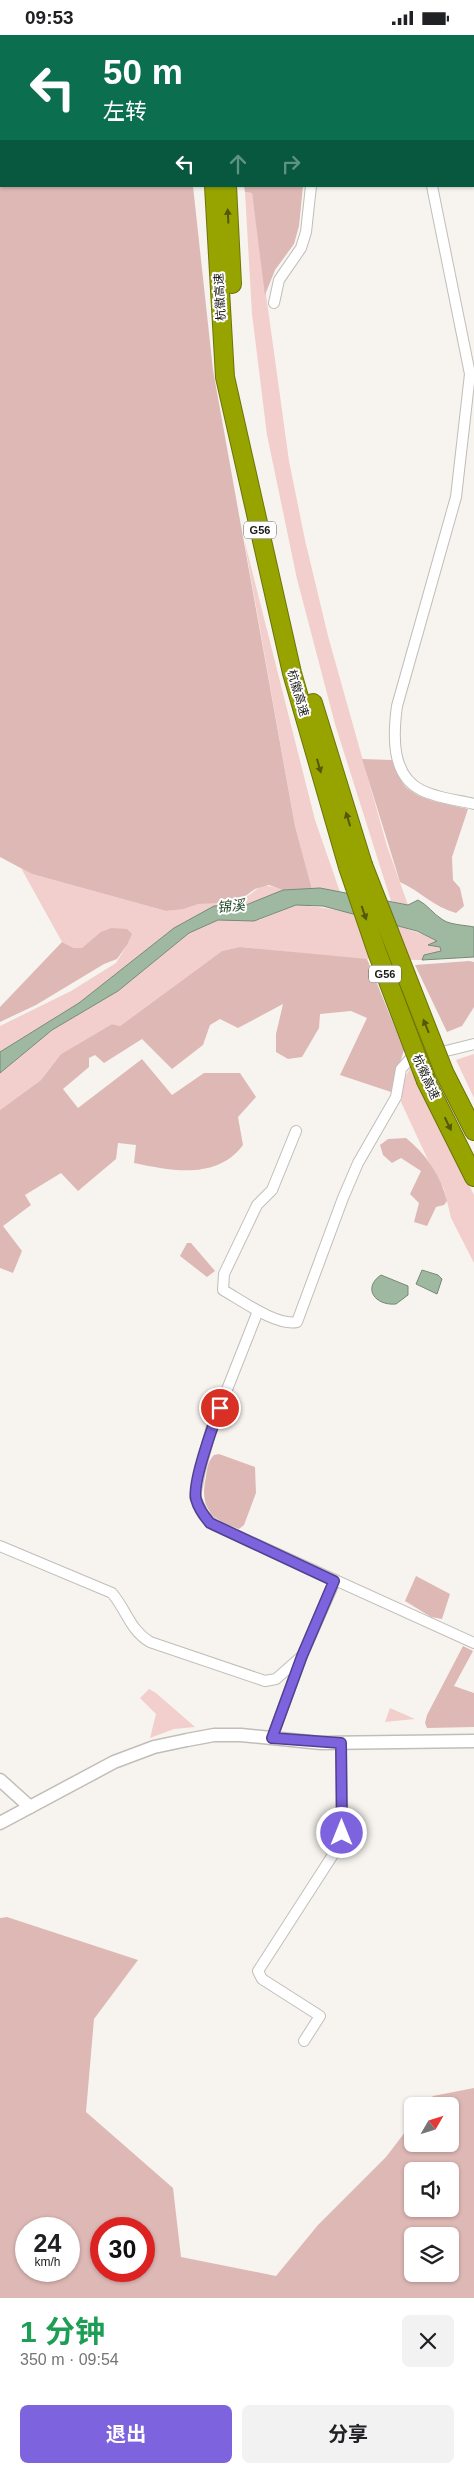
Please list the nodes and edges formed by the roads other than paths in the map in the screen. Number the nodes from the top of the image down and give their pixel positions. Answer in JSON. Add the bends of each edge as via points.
{"nodes":[{"id":1,"x":214,"y":187,"type":"edge"},
{"id":2,"x":227,"y":187,"type":"edge"},
{"id":3,"x":311,"y":187,"type":"edge"},
{"id":4,"x":432,"y":187,"type":"edge"},
{"id":5,"x":274,"y":303,"type":"dead end"},
{"id":6,"x":474,"y":804,"type":"edge"},
{"id":7,"x":355,"y":866,"type":"junction"},
{"id":8,"x":474,"y":1044,"type":"edge"},
{"id":9,"x":296,"y":1131,"type":"dead end"},
{"id":10,"x":474,"y":1131,"type":"edge"},
{"id":11,"x":474,"y":1177,"type":"edge"},
{"id":12,"x":258,"y":1311,"type":"junction"},
{"id":13,"x":0,"y":1546,"type":"edge"},
{"id":14,"x":334,"y":1581,"type":"junction"},
{"id":15,"x":474,"y":1643,"type":"edge"},
{"id":16,"x":302,"y":1656,"type":"junction"},
{"id":17,"x":272,"y":1738,"type":"junction"},
{"id":18,"x":474,"y":1741,"type":"edge"},
{"id":19,"x":341,"y":1743,"type":"junction"},
{"id":20,"x":0,"y":1780,"type":"edge"},
{"id":21,"x":30,"y":1807,"type":"junction"},
{"id":22,"x":0,"y":1823,"type":"edge"},
{"id":23,"x":304,"y":2041,"type":"dead end"}],
"edges":[{"from":1,"to":7,"type":"highway","name":"杭徽高速","number":"G56","one_way":true,"via":[[225,377],[292,673]]},
{"from":7,"to":2,"type":"highway","name":"杭徽高速","number":"G56","one_way":true,"via":[[302,668],[236,377]]},
{"from":3,"to":5,"type":"street","via":[[301,247],[279,280]]},
{"from":4,"to":6,"type":"street","via":[[470,374],[456,497],[397,706],[394,725],[396,758],[401,771],[421,790]]},
{"from":10,"to":7,"type":"highway","name":"杭徽高速","number":"G56","one_way":true,"bridge":true,"via":[[444,1072]]},
{"from":7,"to":11,"type":"highway","name":"杭徽高速","number":"G56","one_way":true,"bridge":true,"via":[[377,953],[426,1081]]},
{"from":8,"to":12,"type":"street","via":[[409,1060],[405,1064],[392,1106],[358,1163],[343,1198],[296,1323],[288,1324]]},
{"from":9,"to":12,"type":"street","via":[[272,1191],[257,1205],[224,1274],[223,1290]]},
{"from":12,"to":14,"type":"street","via":[[211,1430],[195,1497],[210,1523]]},
{"from":13,"to":16,"type":"street","via":[[112,1593],[137,1634],[150,1642],[265,1681],[276,1679]]},
{"from":14,"to":15,"type":"street"},
{"from":14,"to":16,"type":"street"},
{"from":16,"to":17,"type":"street"},
{"from":17,"to":19,"type":"street"},
{"from":17,"to":21,"type":"street","via":[[214,1735],[154,1747],[114,1762]]},
{"from":18,"to":19,"type":"street"},
{"from":19,"to":23,"type":"street","via":[[342,1833],[336,1851],[258,1971],[262,1979],[320,2016]]},
{"from":20,"to":21,"type":"street"},
{"from":21,"to":22,"type":"street"}]}
